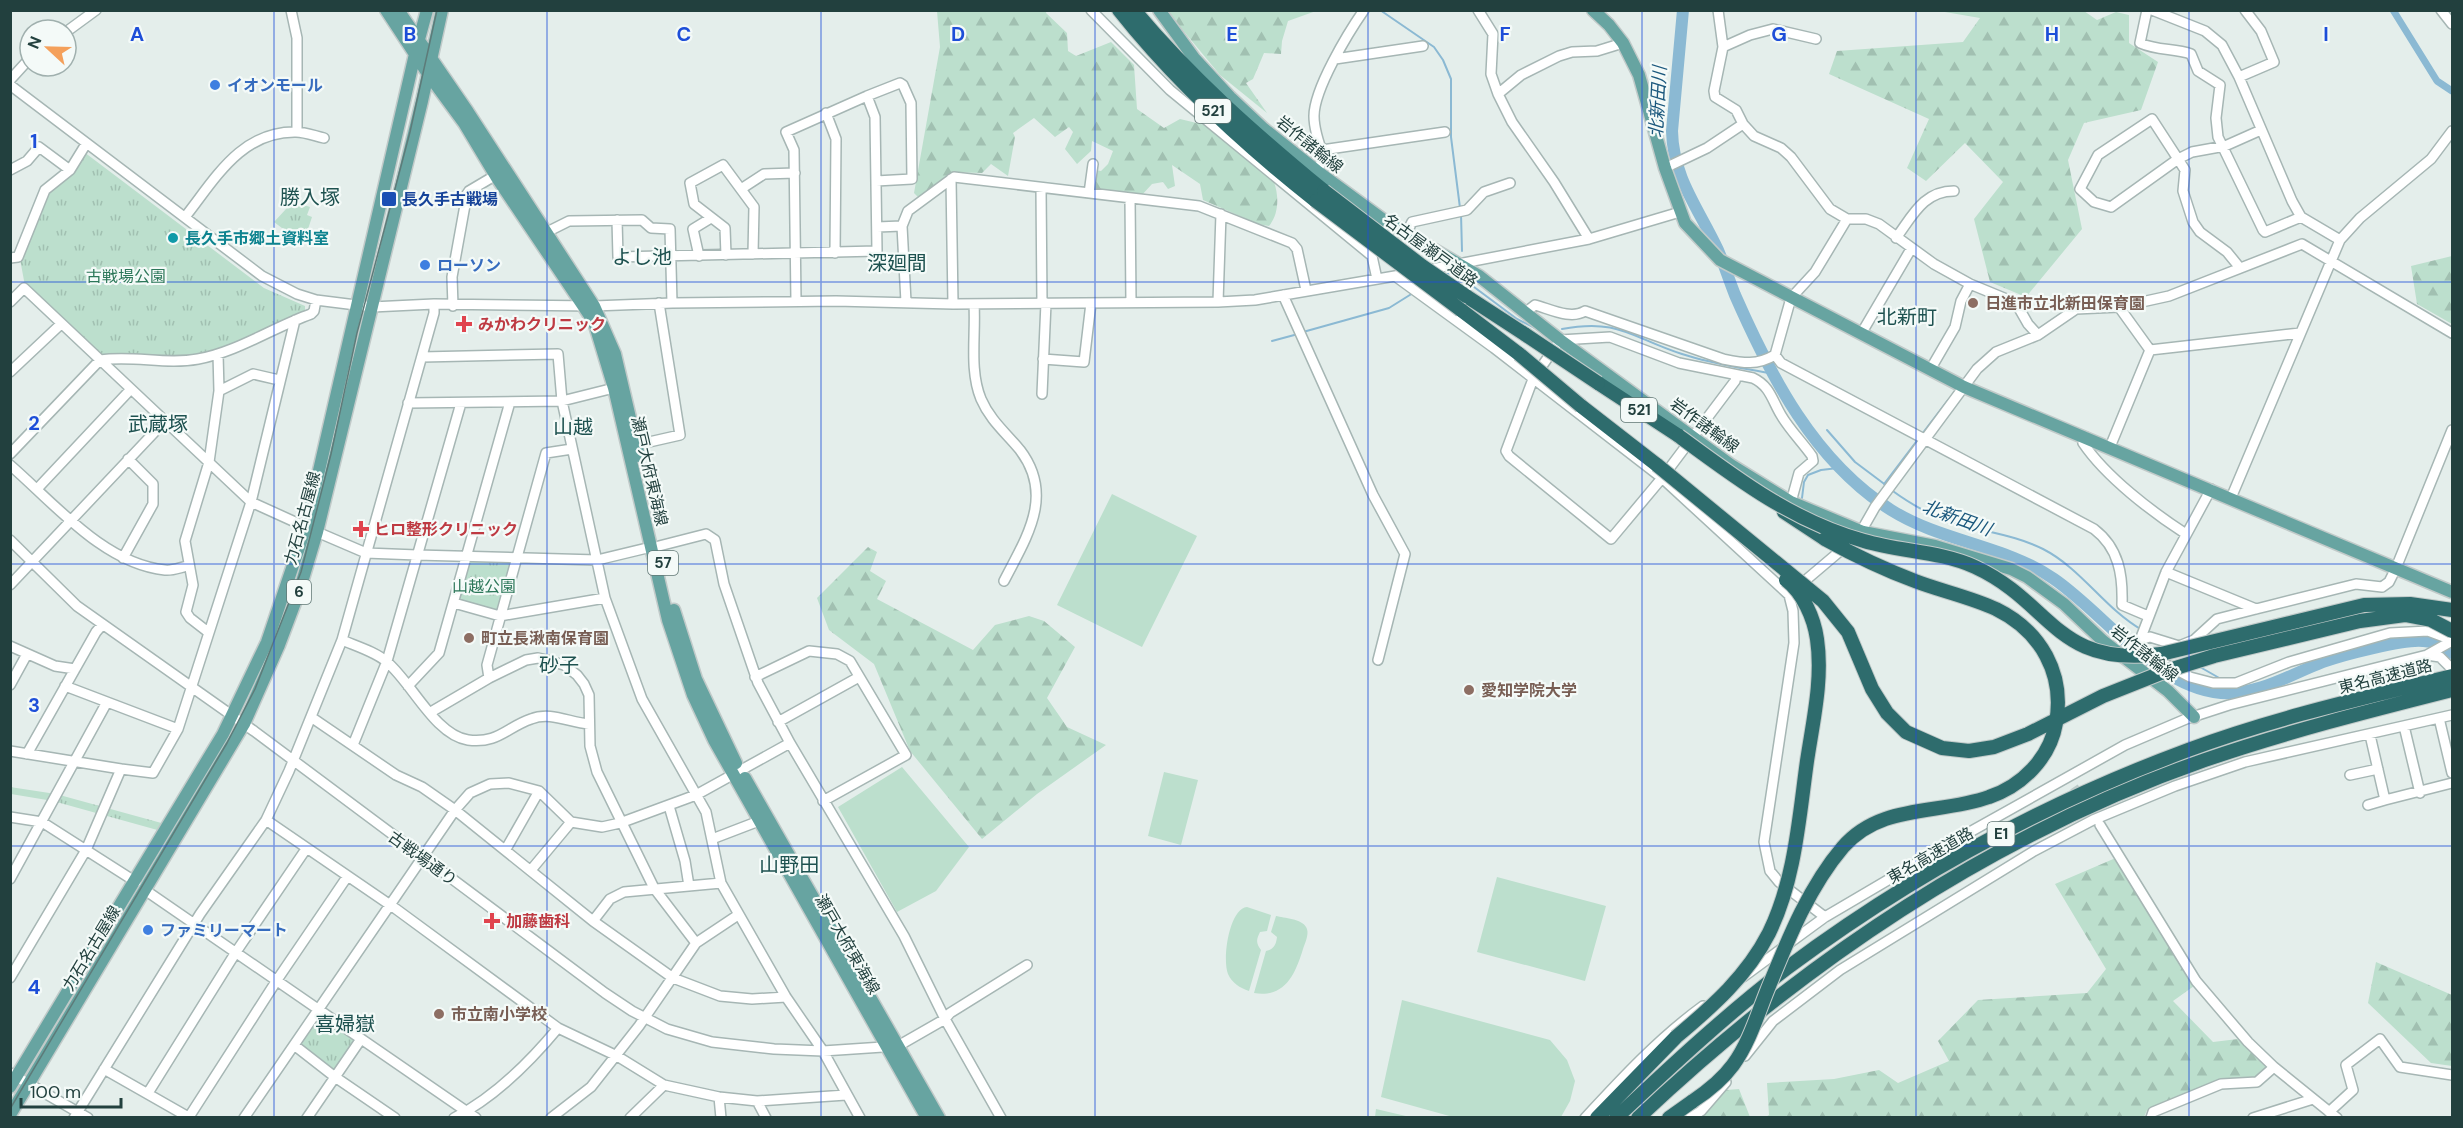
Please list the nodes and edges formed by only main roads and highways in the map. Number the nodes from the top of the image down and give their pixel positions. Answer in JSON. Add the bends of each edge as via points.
{"nodes":[{"id":1,"x":387,"y":10,"type":"edge"},
{"id":2,"x":398,"y":10,"type":"edge"},
{"id":3,"x":428,"y":10,"type":"edge"},
{"id":4,"x":442,"y":10,"type":"edge"},
{"id":5,"x":1119,"y":10,"type":"edge"},
{"id":6,"x":1134,"y":10,"type":"edge"},
{"id":7,"x":1159,"y":10,"type":"edge"},
{"id":8,"x":1593,"y":10,"type":"edge"},
{"id":9,"x":417,"y":49,"type":"junction"},
{"id":10,"x":431,"y":60,"type":"junction"},
{"id":11,"x":428,"y":74,"type":"junction"},
{"id":12,"x":1320,"y":196,"type":"junction"},
{"id":13,"x":589,"y":306,"type":"junction"},
{"id":14,"x":1686,"y":436,"type":"junction"},
{"id":15,"x":1738,"y":480,"type":"junction"},
{"id":16,"x":1700,"y":502,"type":"junction"},
{"id":17,"x":312,"y":529,"type":"junction"},
{"id":18,"x":655,"y":546,"type":"junction"},
{"id":19,"x":2452,"y":592,"type":"edge"},
{"id":20,"x":2452,"y":610,"type":"edge"},
{"id":21,"x":2452,"y":631,"type":"edge"},
{"id":22,"x":2452,"y":676,"type":"edge"},
{"id":23,"x":2452,"y":690,"type":"edge"},
{"id":24,"x":2194,"y":717,"type":"road end"},
{"id":25,"x":737,"y":772,"type":"junction"},
{"id":26,"x":140,"y":886,"type":"junction"},
{"id":27,"x":893,"y":1046,"type":"junction"},
{"id":28,"x":13,"y":1079,"type":"edge"},
{"id":29,"x":10,"y":1115,"type":"edge"},
{"id":30,"x":927,"y":1118,"type":"edge"},
{"id":31,"x":939,"y":1118,"type":"edge"},
{"id":32,"x":1597,"y":1118,"type":"edge"},
{"id":33,"x":1616,"y":1118,"type":"edge"},
{"id":34,"x":1638,"y":1118,"type":"edge"},
{"id":35,"x":1669,"y":1118,"type":"edge"}],
"edges":[{"from":1,"to":9,"type":"main road","name":"瀬戸大府東海線","number":"57"},
{"from":2,"to":9,"type":"main road","name":"瀬戸大府東海線","number":"57"},
{"from":3,"to":9,"type":"main road","name":"力石名古屋線","number":"6"},
{"from":4,"to":10,"type":"main road","name":"力石名古屋線","number":"6"},
{"from":5,"to":12,"type":"highway","name":"名古屋瀬戸道路","number":"521","via":[[1222,120]]},
{"from":6,"to":12,"type":"highway","name":"名古屋瀬戸道路","number":"521","via":[[1230,112]]},
{"from":7,"to":14,"type":"main road","name":"岩作諸輪線","via":[[1194,58],[1264,129],[1354,200],[1460,263]]},
{"from":8,"to":19,"type":"main road","via":[[1623,43],[1639,75],[1672,165],[1680,212],[1720,260],[1964,387]]},
{"from":9,"to":10,"type":"main road","name":"瀬戸大府東海線","number":"57"},
{"from":9,"to":11,"type":"main road","name":"瀬戸大府東海線","number":"57"},
{"from":9,"to":17,"type":"main road","name":"力石名古屋線","number":"6"},
{"from":10,"to":11,"type":"main road","name":"力石名古屋線","number":"6"},
{"from":10,"to":13,"type":"main road","name":"瀬戸大府東海線","number":"57","via":[[547,232]]},
{"from":11,"to":13,"type":"main road","name":"瀬戸大府東海線","number":"57"},
{"from":11,"to":17,"type":"main road","name":"力石名古屋線","number":"6","via":[[372,307]]},
{"from":12,"to":14,"type":"highway","name":"名古屋瀬戸道路","number":"521","bridge":true,"via":[[1598,383]]},
{"from":12,"to":16,"type":"highway","name":"名古屋瀬戸道路","number":"521","bridge":true},
{"from":13,"to":18,"type":"main road","name":"瀬戸大府東海線","number":"57"},
{"from":13,"to":18,"type":"main road","name":"瀬戸大府東海線","number":"57","via":[[615,354]]},
{"from":14,"to":15,"type":"highway","name":"名古屋瀬戸道路","bridge":true},
{"from":14,"to":24,"type":"main road","name":"岩作諸輪線","via":[[1791,502],[1863,532],[1935,546],[2011,569],[2043,587]]},
{"from":15,"to":20,"type":"highway","bridge":true,"via":[[1826,529],[1974,567],[2000,582],[2070,639],[2112,655],[2142,656],[2184,649],[2364,605],[2410,604]]},
{"from":15,"to":35,"type":"highway","bridge":true,"via":[[1803,525],[1862,559],[2008,615],[2041,645],[2054,671],[2059,700],[2050,742],[2036,766],[2016,783],[1979,800],[1885,818],[1863,829],[1843,847],[1799,920],[1741,1054],[1717,1083]]},
{"from":16,"to":21,"type":"highway","bridge":true,"via":[[1823,601],[1848,632],[1872,689],[1896,723],[1917,738],[1949,749],[1982,750],[2008,743],[2103,696],[2166,671],[2360,621],[2405,615],[2431,620]]},
{"from":16,"to":32,"type":"highway","bridge":true,"via":[[1760,561],[1793,586],[1815,629],[1819,681],[1792,858],[1776,917],[1742,975]]},
{"from":17,"to":26,"type":"main road","name":"力石名古屋線","number":"6","via":[[267,642],[232,716]]},
{"from":17,"to":26,"type":"main road","name":"力石名古屋線","number":"6","via":[[299,592],[243,724]]},
{"from":18,"to":25,"type":"main road","name":"瀬戸大府東海線","number":"57","via":[[668,620],[685,672],[714,740]]},
{"from":22,"to":33,"type":"highway","name":"東名高速道路","number":"E1","via":[[2313,710],[2190,750],[2100,786],[2003,832],[1899,891],[1786,969]]},
{"from":23,"to":34,"type":"highway","name":"東名高速道路","number":"E1","via":[[2307,728],[2203,761],[2111,797],[1990,856],[1905,907],[1801,978],[1752,1016]]},
{"from":25,"to":27,"type":"main road","name":"瀬戸大府東海線","number":"57"},
{"from":25,"to":27,"type":"main road","name":"瀬戸大府東海線","number":"57","via":[[759,821]]},
{"from":26,"to":28,"type":"main road","name":"力石名古屋線","number":"6"},
{"from":26,"to":29,"type":"main road","name":"力石名古屋線","number":"6"},
{"from":27,"to":30,"type":"main road","name":"瀬戸大府東海線","number":"57"},
{"from":27,"to":31,"type":"main road","name":"瀬戸大府東海線","number":"57"}]}
